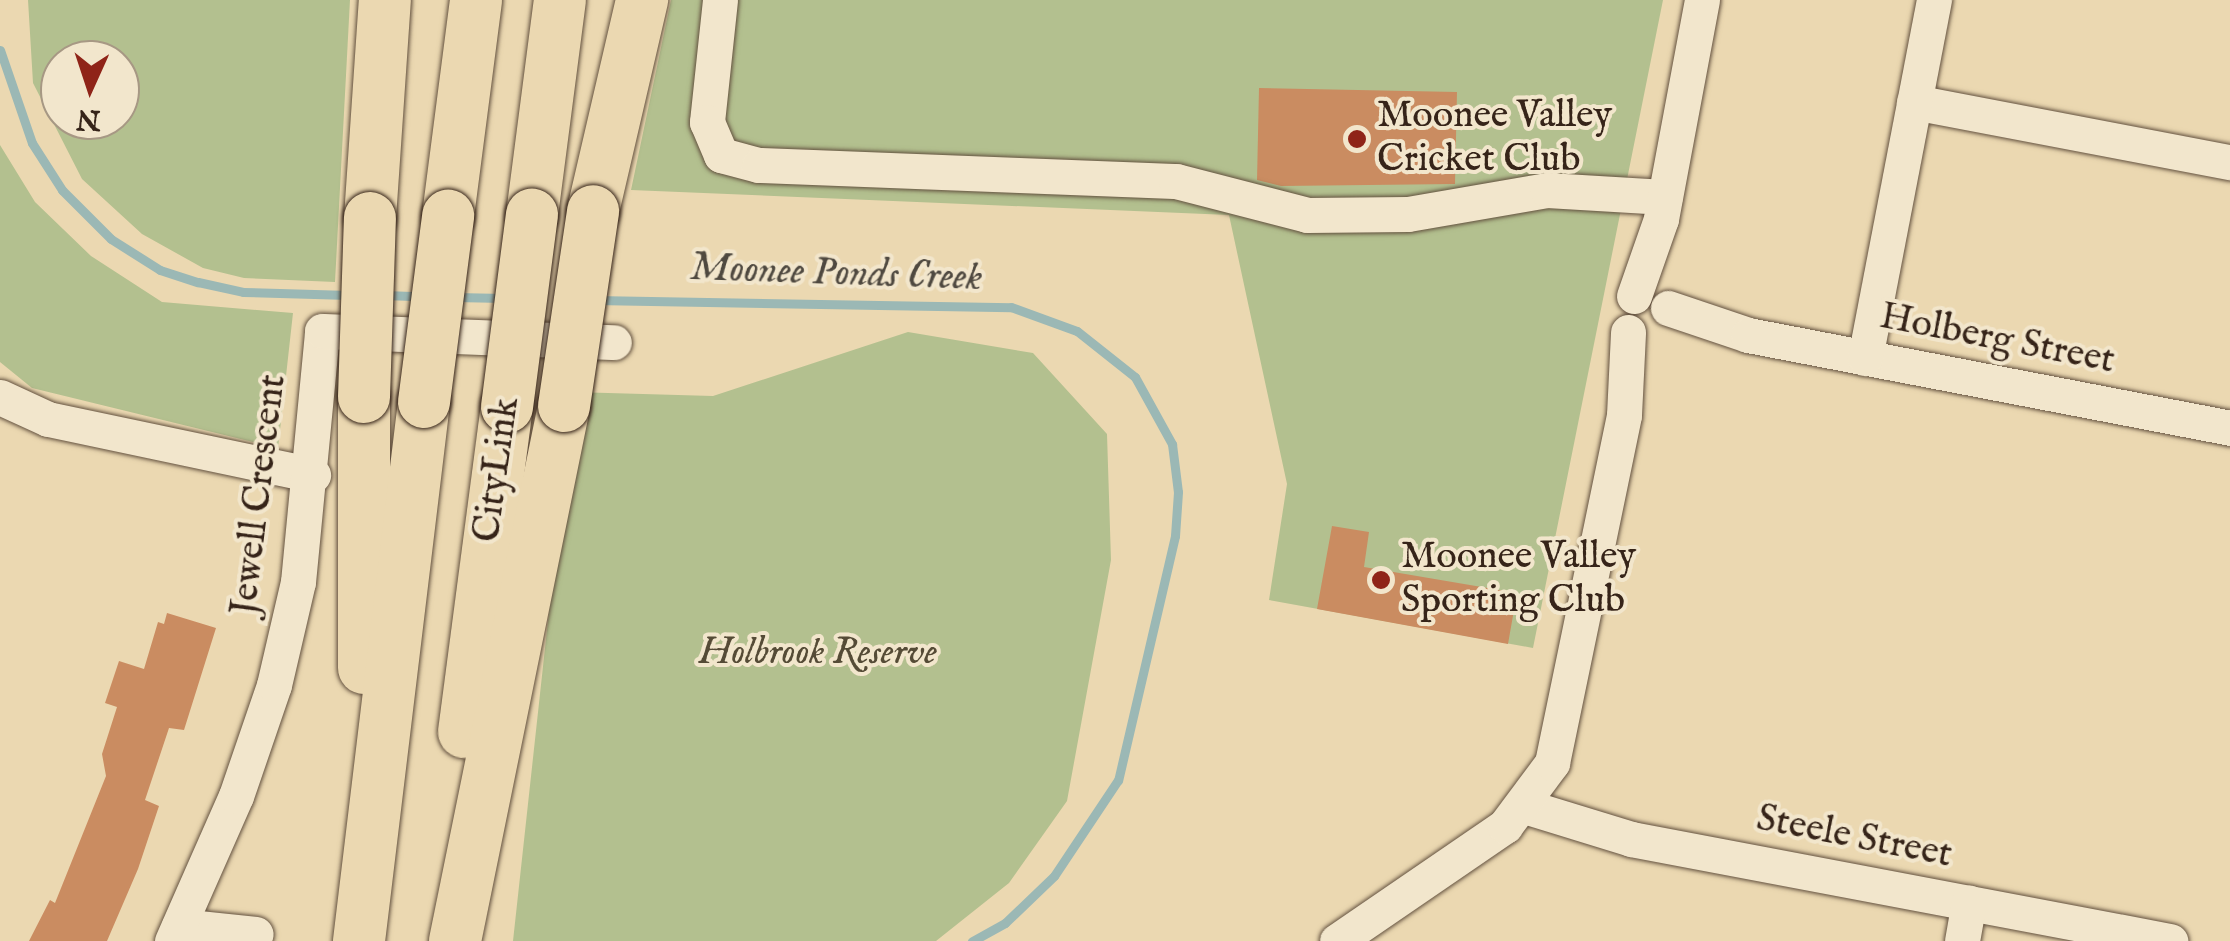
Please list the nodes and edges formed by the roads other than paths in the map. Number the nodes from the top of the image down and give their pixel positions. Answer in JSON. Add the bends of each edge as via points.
{"nodes":[{"id":1,"x":385,"y":0,"type":"edge"},
{"id":2,"x":476,"y":0,"type":"edge"},
{"id":3,"x":560,"y":0,"type":"edge"},
{"id":4,"x":642,"y":0,"type":"edge"},
{"id":5,"x":720,"y":0,"type":"edge"},
{"id":6,"x":1702,"y":0,"type":"edge"},
{"id":7,"x":1934,"y":0,"type":"edge"},
{"id":8,"x":1914,"y":102,"type":"junction"},
{"id":9,"x":2230,"y":162,"type":"edge"},
{"id":10,"x":1663,"y":208,"type":"junction"},
{"id":11,"x":1651,"y":318,"type":"junction"},
{"id":12,"x":614,"y":342,"type":"dead end"},
{"id":13,"x":1866,"y":358,"type":"junction"},
{"id":14,"x":0,"y":397,"type":"edge"},
{"id":15,"x":2230,"y":428,"type":"edge"},
{"id":16,"x":312,"y":475,"type":"junction"},
{"id":17,"x":1524,"y":806,"type":"junction"},
{"id":18,"x":1969,"y":902,"type":"junction"},
{"id":19,"x":361,"y":925,"type":"edge"},
{"id":20,"x":176,"y":934,"type":"edge"},
{"id":21,"x":256,"y":934,"type":"dead end"},
{"id":22,"x":437,"y":941,"type":"edge"},
{"id":23,"x":455,"y":941,"type":"edge"},
{"id":24,"x":1337,"y":941,"type":"edge"},
{"id":25,"x":1962,"y":941,"type":"edge"},
{"id":26,"x":2170,"y":941,"type":"edge"}],
"edges":[{"from":1,"to":19,"type":"highway","bridge":true,"via":[[364,397]]},
{"from":2,"to":19,"type":"highway","bridge":true},
{"from":3,"to":22,"type":"highway","name":"CityLink","bridge":true},
{"from":4,"to":23,"type":"highway","bridge":true,"via":[[594,211],[564,406]]},
{"from":5,"to":10,"type":"street","via":[[707,122],[721,155],[759,165],[1176,181],[1281,211],[1324,216],[1408,214],[1547,190]]},
{"from":6,"to":10,"type":"street"},
{"from":7,"to":8,"type":"street"},
{"from":8,"to":9,"type":"street"},
{"from":8,"to":13,"type":"street"},
{"from":10,"to":11,"type":"street"},
{"from":11,"to":13,"type":"street","name":"Holberg Street"},
{"from":11,"to":17,"type":"street","via":[[1624,415],[1562,732]]},
{"from":12,"to":16,"type":"street","name":"Jewell Crescent","via":[[322,331]]},
{"from":13,"to":15,"type":"street","name":"Holberg Street"},
{"from":14,"to":16,"type":"street","via":[[48,419]]},
{"from":16,"to":20,"type":"street","name":"Jewell Crescent","via":[[298,582],[274,685],[236,796]]},
{"from":17,"to":18,"type":"street","name":"Steele Street","via":[[1631,839]]},
{"from":17,"to":24,"type":"street","via":[[1472,851]]},
{"from":18,"to":25,"type":"street"},
{"from":18,"to":26,"type":"street","name":"Steele Street"},
{"from":20,"to":21,"type":"street"}]}
